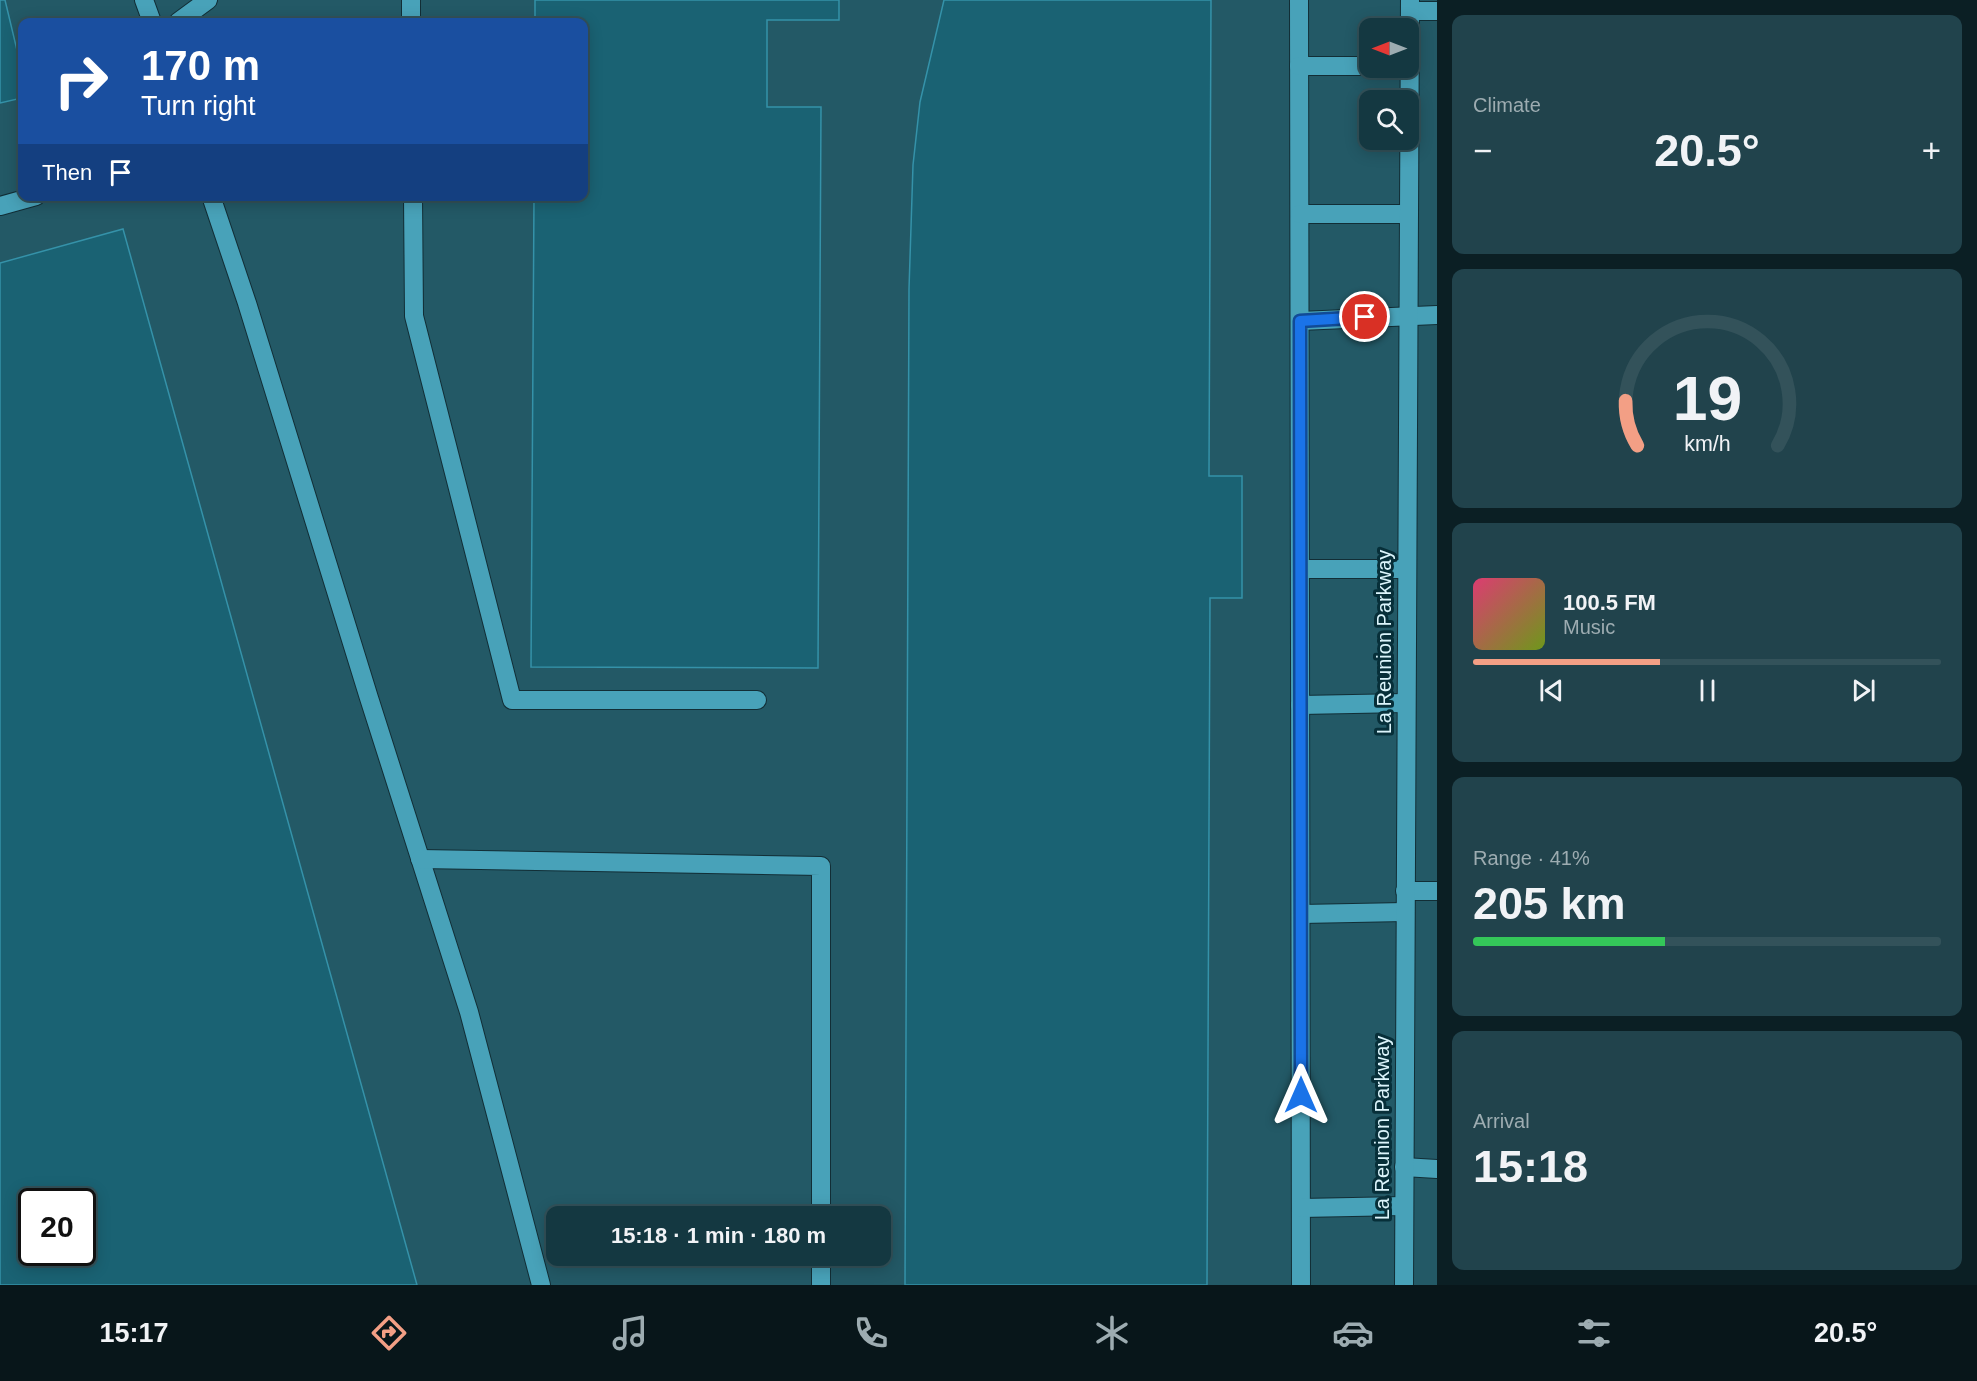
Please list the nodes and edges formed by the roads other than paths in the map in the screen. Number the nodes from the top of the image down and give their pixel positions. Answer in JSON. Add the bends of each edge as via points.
{"nodes":[{"id":1,"x":144,"y":0,"type":"edge"},
{"id":2,"x":208,"y":0,"type":"edge"},
{"id":3,"x":411,"y":0,"type":"edge"},
{"id":4,"x":1299,"y":0,"type":"edge"},
{"id":5,"x":1410,"y":5,"type":"edge"},
{"id":6,"x":1437,"y":11,"type":"edge"},
{"id":7,"x":151,"y":18,"type":"edge"},
{"id":8,"x":183,"y":18,"type":"edge"},
{"id":9,"x":411,"y":18,"type":"edge"},
{"id":10,"x":1299,"y":66,"type":"junction"},
{"id":11,"x":1359,"y":66,"type":"edge"},
{"id":12,"x":1409,"y":78,"type":"edge"},
{"id":13,"x":18,"y":201,"type":"edge"},
{"id":14,"x":213,"y":201,"type":"edge"},
{"id":15,"x":413,"y":201,"type":"edge"},
{"id":16,"x":0,"y":206,"type":"edge"},
{"id":17,"x":1300,"y":214,"type":"junction"},
{"id":18,"x":1409,"y":214,"type":"junction"},
{"id":19,"x":1408,"y":315,"type":"junction"},
{"id":20,"x":1437,"y":315,"type":"edge"},
{"id":21,"x":1300,"y":321,"type":"junction"},
{"id":22,"x":1300,"y":569,"type":"junction"},
{"id":23,"x":1407,"y":569,"type":"junction"},
{"id":24,"x":757,"y":700,"type":"dead end"},
{"id":25,"x":1406,"y":703,"type":"junction"},
{"id":26,"x":1300,"y":705,"type":"junction"},
{"id":27,"x":420,"y":859,"type":"junction"},
{"id":28,"x":1406,"y":891,"type":"junction"},
{"id":29,"x":1437,"y":891,"type":"edge"},
{"id":30,"x":1406,"y":912,"type":"junction"},
{"id":31,"x":1301,"y":914,"type":"junction"},
{"id":32,"x":1404,"y":1167,"type":"junction"},
{"id":33,"x":1437,"y":1169,"type":"edge"},
{"id":34,"x":821,"y":1206,"type":"edge"},
{"id":35,"x":1404,"y":1206,"type":"junction"},
{"id":36,"x":1301,"y":1208,"type":"junction"},
{"id":37,"x":821,"y":1266,"type":"edge"},
{"id":38,"x":541,"y":1285,"type":"edge"},
{"id":39,"x":820,"y":1285,"type":"edge"},
{"id":40,"x":1301,"y":1285,"type":"edge"},
{"id":41,"x":1404,"y":1285,"type":"edge"}],
"edges":[{"from":1,"to":7,"type":"street"},
{"from":2,"to":8,"type":"street"},
{"from":3,"to":9,"type":"street"},
{"from":4,"to":10,"type":"street"},
{"from":5,"to":6,"type":"street"},
{"from":10,"to":11,"type":"street"},
{"from":10,"to":17,"type":"street"},
{"from":12,"to":18,"type":"street","name":"La Reunion Parkway"},
{"from":13,"to":16,"type":"street"},
{"from":14,"to":27,"type":"street"},
{"from":15,"to":24,"type":"street","via":[[414,316],[512,700]]},
{"from":17,"to":18,"type":"street"},
{"from":17,"to":21,"type":"street"},
{"from":18,"to":19,"type":"street","name":"La Reunion Parkway"},
{"from":19,"to":20,"type":"street"},
{"from":19,"to":21,"type":"street"},
{"from":19,"to":23,"type":"street","name":"La Reunion Parkway"},
{"from":21,"to":22,"type":"street"},
{"from":22,"to":23,"type":"street"},
{"from":22,"to":26,"type":"street"},
{"from":23,"to":25,"type":"street","name":"La Reunion Parkway"},
{"from":25,"to":26,"type":"street"},
{"from":25,"to":28,"type":"street","name":"La Reunion Parkway"},
{"from":26,"to":31,"type":"street"},
{"from":27,"to":34,"type":"street","via":[[821,866]]},
{"from":27,"to":38,"type":"street","via":[[469,1012]]},
{"from":28,"to":29,"type":"street"},
{"from":28,"to":30,"type":"street","name":"La Reunion Parkway"},
{"from":30,"to":31,"type":"street"},
{"from":30,"to":32,"type":"street","name":"La Reunion Parkway"},
{"from":31,"to":36,"type":"street"},
{"from":32,"to":33,"type":"street"},
{"from":32,"to":35,"type":"street","name":"La Reunion Parkway"},
{"from":35,"to":36,"type":"street"},
{"from":35,"to":41,"type":"street","name":"La Reunion Parkway"},
{"from":36,"to":40,"type":"street"},
{"from":37,"to":39,"type":"street"}]}
